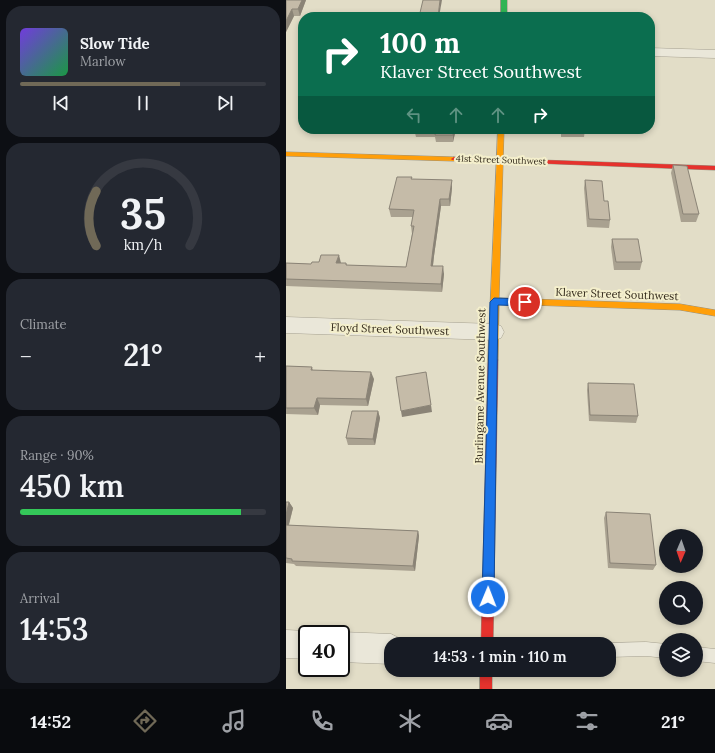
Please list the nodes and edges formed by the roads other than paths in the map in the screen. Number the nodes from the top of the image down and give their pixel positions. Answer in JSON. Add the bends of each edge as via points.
{"nodes":[{"id":1,"x":504,"y":0,"type":"edge"},
{"id":2,"x":504,"y":12,"type":"edge"},
{"id":3,"x":655,"y":52,"type":"edge"},
{"id":4,"x":715,"y":54,"type":"edge"},
{"id":5,"x":501,"y":134,"type":"edge"},
{"id":6,"x":286,"y":154,"type":"edge"},
{"id":7,"x":500,"y":160,"type":"junction"},
{"id":8,"x":715,"y":168,"type":"edge"},
{"id":9,"x":494,"y":302,"type":"junction"},
{"id":10,"x":715,"y":313,"type":"edge"},
{"id":11,"x":286,"y":325,"type":"edge"},
{"id":12,"x":494,"y":332,"type":"junction"},
{"id":13,"x":487,"y":637,"type":"edge"},
{"id":14,"x":286,"y":644,"type":"edge"},
{"id":15,"x":298,"y":645,"type":"edge"},
{"id":16,"x":350,"y":647,"type":"edge"},
{"id":17,"x":384,"y":649,"type":"edge"},
{"id":18,"x":616,"y":650,"type":"edge"},
{"id":19,"x":659,"y":650,"type":"edge"},
{"id":20,"x":703,"y":655,"type":"edge"},
{"id":21,"x":715,"y":656,"type":"edge"},
{"id":22,"x":486,"y":677,"type":"edge"},
{"id":23,"x":486,"y":689,"type":"edge"}],
"edges":[{"from":1,"to":2,"type":"street"},
{"from":3,"to":4,"type":"street"},
{"from":5,"to":7,"type":"street","name":"Burlingame Avenue Southwest"},
{"from":6,"to":7,"type":"street","name":"41st Street Southwest"},
{"from":7,"to":8,"type":"street","name":"41st Street Southwest"},
{"from":7,"to":9,"type":"street","name":"Burlingame Avenue Southwest"},
{"from":9,"to":10,"type":"street","name":"Klaver Street Southwest","via":[[680,308]]},
{"from":9,"to":12,"type":"street","name":"Burlingame Avenue Southwest"},
{"from":11,"to":12,"type":"street","name":"Floyd Street Southwest"},
{"from":12,"to":13,"type":"street","name":"Burlingame Avenue Southwest"},
{"from":14,"to":15,"type":"street"},
{"from":16,"to":17,"type":"street"},
{"from":18,"to":19,"type":"lane"},
{"from":20,"to":21,"type":"lane"},
{"from":22,"to":23,"type":"street"}]}
